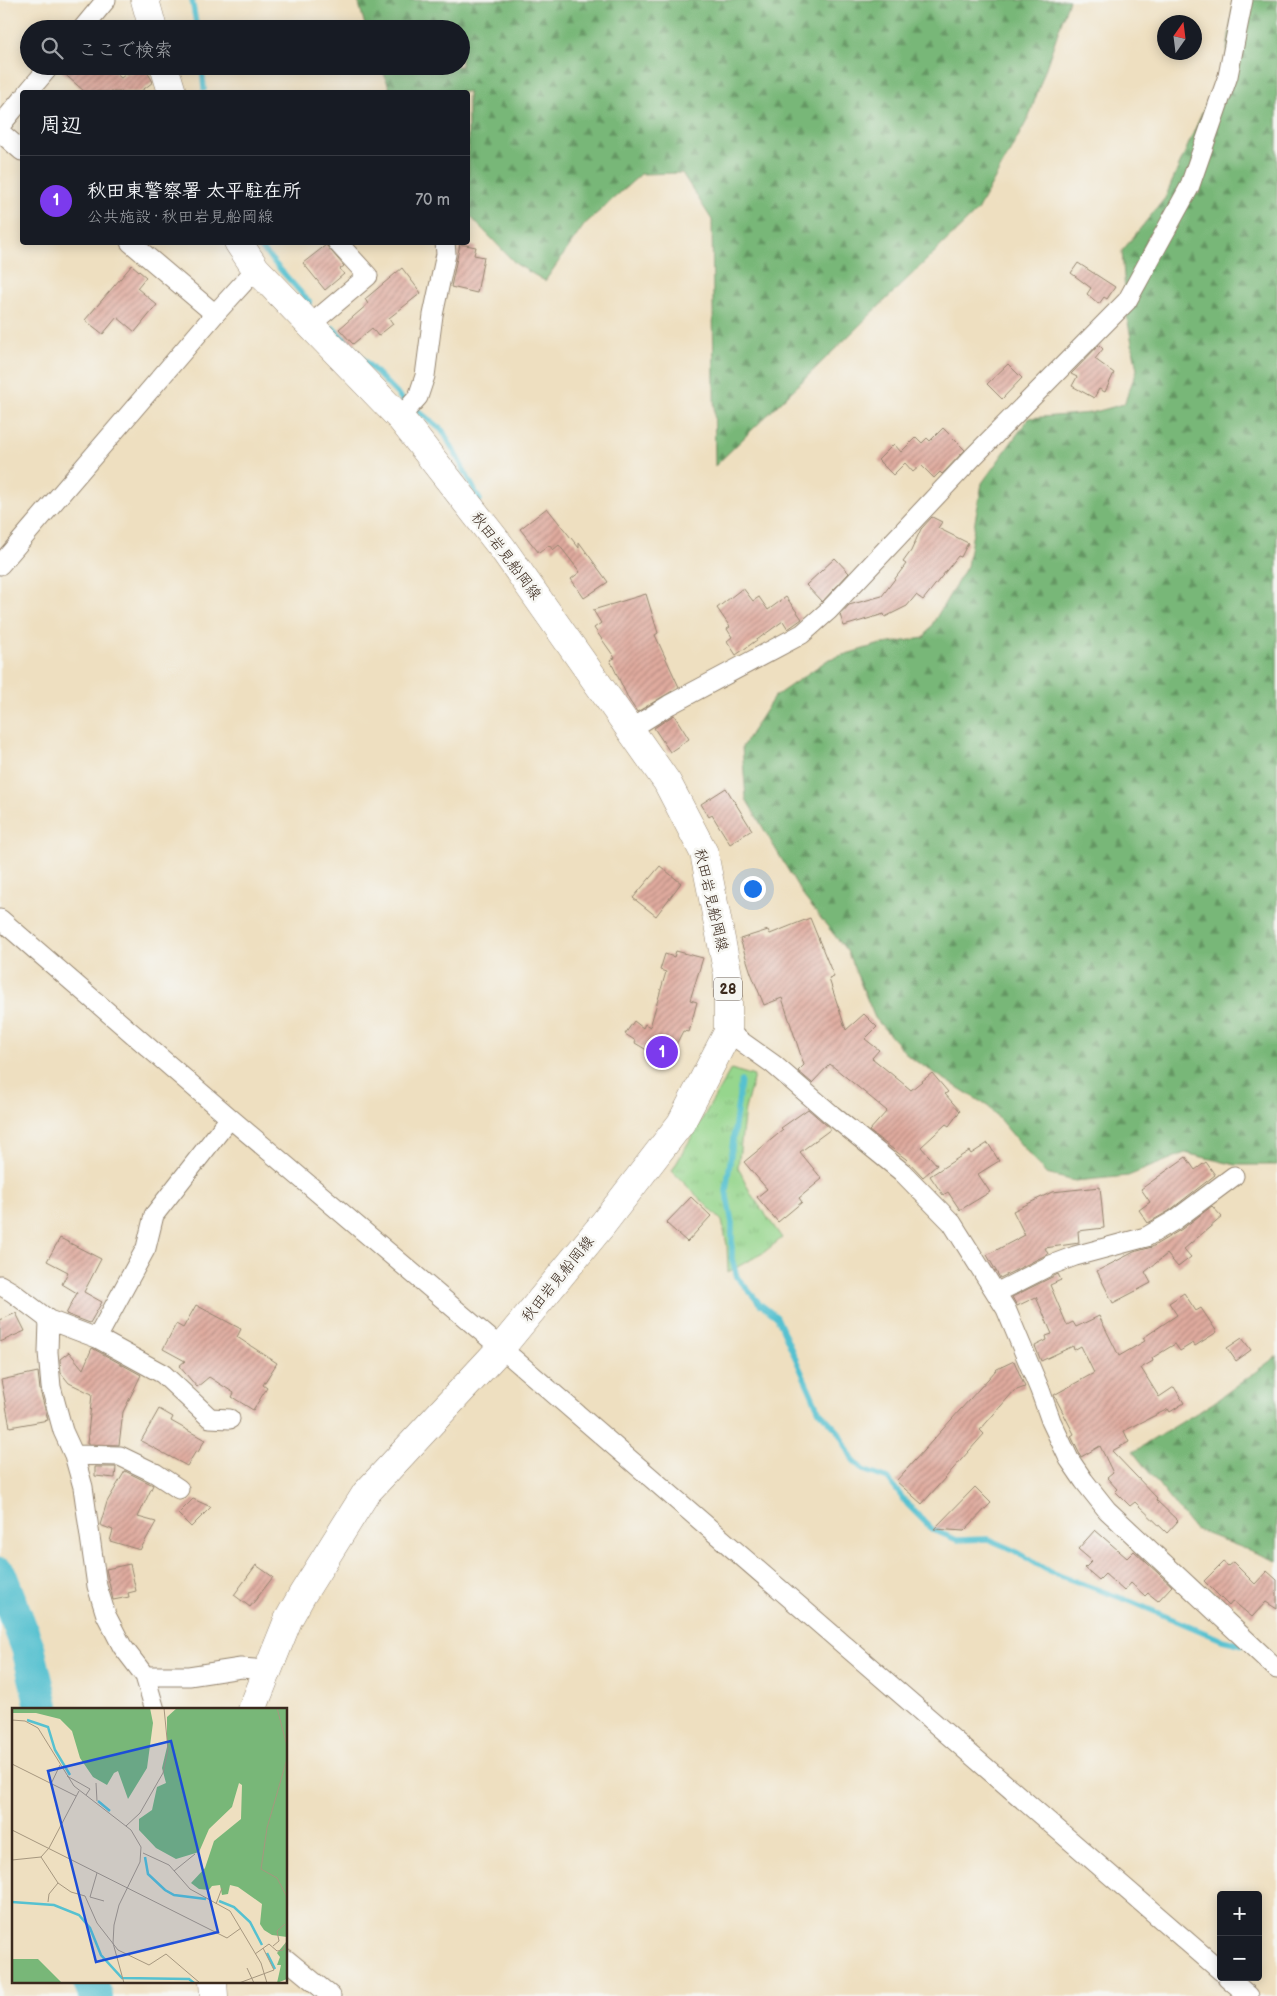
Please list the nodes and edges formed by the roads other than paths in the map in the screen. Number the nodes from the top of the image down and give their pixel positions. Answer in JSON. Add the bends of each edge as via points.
{"nodes":[{"id":1,"x":106,"y":0,"type":"edge"},
{"id":2,"x":145,"y":0,"type":"edge"},
{"id":3,"x":1243,"y":0,"type":"edge"},
{"id":4,"x":89,"y":20,"type":"edge"},
{"id":5,"x":151,"y":20,"type":"edge"},
{"id":6,"x":42,"y":75,"type":"edge"},
{"id":7,"x":167,"y":75,"type":"edge"},
{"id":8,"x":30,"y":90,"type":"edge"},
{"id":9,"x":171,"y":90,"type":"edge"},
{"id":10,"x":20,"y":102,"type":"edge"},
{"id":11,"x":0,"y":126,"type":"edge"},
{"id":12,"x":0,"y":132,"type":"edge"},
{"id":13,"x":20,"y":149,"type":"edge"},
{"id":14,"x":134,"y":245,"type":"edge"},
{"id":15,"x":240,"y":245,"type":"edge"},
{"id":16,"x":340,"y":245,"type":"edge"},
{"id":17,"x":445,"y":245,"type":"edge"},
{"id":18,"x":256,"y":269,"type":"junction"},
{"id":19,"x":215,"y":314,"type":"junction"},
{"id":20,"x":310,"y":325,"type":"junction"},
{"id":21,"x":400,"y":417,"type":"junction"},
{"id":22,"x":0,"y":565,"type":"edge"},
{"id":23,"x":629,"y":730,"type":"junction"},
{"id":24,"x":0,"y":919,"type":"edge"},
{"id":25,"x":728,"y":1032,"type":"junction"},
{"id":26,"x":230,"y":1118,"type":"junction"},
{"id":27,"x":1234,"y":1176,"type":"dead end"},
{"id":28,"x":0,"y":1285,"type":"edge"},
{"id":29,"x":996,"y":1293,"type":"junction"},
{"id":30,"x":49,"y":1320,"type":"junction"},
{"id":31,"x":97,"y":1338,"type":"junction"},
{"id":32,"x":501,"y":1348,"type":"junction"},
{"id":33,"x":230,"y":1419,"type":"dead end"},
{"id":34,"x":74,"y":1455,"type":"junction"},
{"id":35,"x":179,"y":1489,"type":"dead end"},
{"id":36,"x":1273,"y":1665,"type":"edge"},
{"id":37,"x":267,"y":1670,"type":"junction"},
{"id":38,"x":145,"y":1676,"type":"junction"},
{"id":39,"x":154,"y":1708,"type":"edge"},
{"id":40,"x":253,"y":1708,"type":"edge"},
{"id":41,"x":288,"y":1961,"type":"edge"},
{"id":42,"x":1217,"y":1968,"type":"edge"},
{"id":43,"x":1232,"y":1981,"type":"edge"},
{"id":44,"x":330,"y":1996,"type":"edge"},
{"id":45,"x":1249,"y":1996,"type":"edge"}],
"edges":[{"from":1,"to":4,"type":"street"},
{"from":2,"to":5,"type":"main road"},
{"from":3,"to":23,"type":"street","via":[[1228,76],[1189,188],[1127,301],[802,634]]},
{"from":6,"to":8,"type":"street"},
{"from":7,"to":9,"type":"main road"},
{"from":10,"to":11,"type":"street"},
{"from":12,"to":13,"type":"street"},
{"from":14,"to":19,"type":"street"},
{"from":15,"to":18,"type":"main road","name":"秋田岩見船岡線","number":"28"},
{"from":16,"to":20,"type":"street","via":[[368,276]]},
{"from":17,"to":21,"type":"street","via":[[425,376],[418,397]]},
{"from":18,"to":19,"type":"street"},
{"from":18,"to":20,"type":"main road","name":"秋田岩見船岡線","number":"28"},
{"from":19,"to":22,"type":"street"},
{"from":20,"to":21,"type":"main road","name":"秋田岩見船岡線","number":"28"},
{"from":21,"to":23,"type":"main road","name":"秋田岩見船岡線","number":"28","via":[[503,549]]},
{"from":23,"to":25,"type":"main road","name":"秋田岩見船岡線","number":"28","via":[[667,782],[704,853],[728,975]]},
{"from":24,"to":26,"type":"street"},
{"from":25,"to":29,"type":"street","via":[[772,1064],[902,1172],[952,1223]]},
{"from":25,"to":32,"type":"main road","name":"秋田岩見船岡線","number":"28","via":[[682,1122]]},
{"from":26,"to":31,"type":"street","via":[[154,1215],[146,1248]]},
{"from":26,"to":32,"type":"street"},
{"from":27,"to":29,"type":"street","via":[[1175,1220],[1146,1237],[1075,1256]]},
{"from":28,"to":30,"type":"street"},
{"from":29,"to":36,"type":"street","via":[[1051,1421],[1069,1459],[1084,1481],[1107,1510]]},
{"from":30,"to":31,"type":"street"},
{"from":30,"to":34,"type":"street","via":[[51,1387],[63,1431]]},
{"from":31,"to":33,"type":"street","via":[[163,1374],[210,1418]]},
{"from":32,"to":37,"type":"main road","name":"秋田岩見船岡線","number":"28","via":[[366,1493],[302,1594]]},
{"from":32,"to":42,"type":"street"},
{"from":34,"to":35,"type":"street","via":[[120,1456],[156,1473]]},
{"from":34,"to":38,"type":"street","via":[[83,1486],[96,1586],[122,1646]]},
{"from":37,"to":38,"type":"street","via":[[241,1668],[189,1676]]},
{"from":37,"to":40,"type":"main road","name":"秋田岩見船岡線","number":"28"},
{"from":38,"to":39,"type":"street"},
{"from":41,"to":44,"type":"street"},
{"from":43,"to":45,"type":"street"}]}
